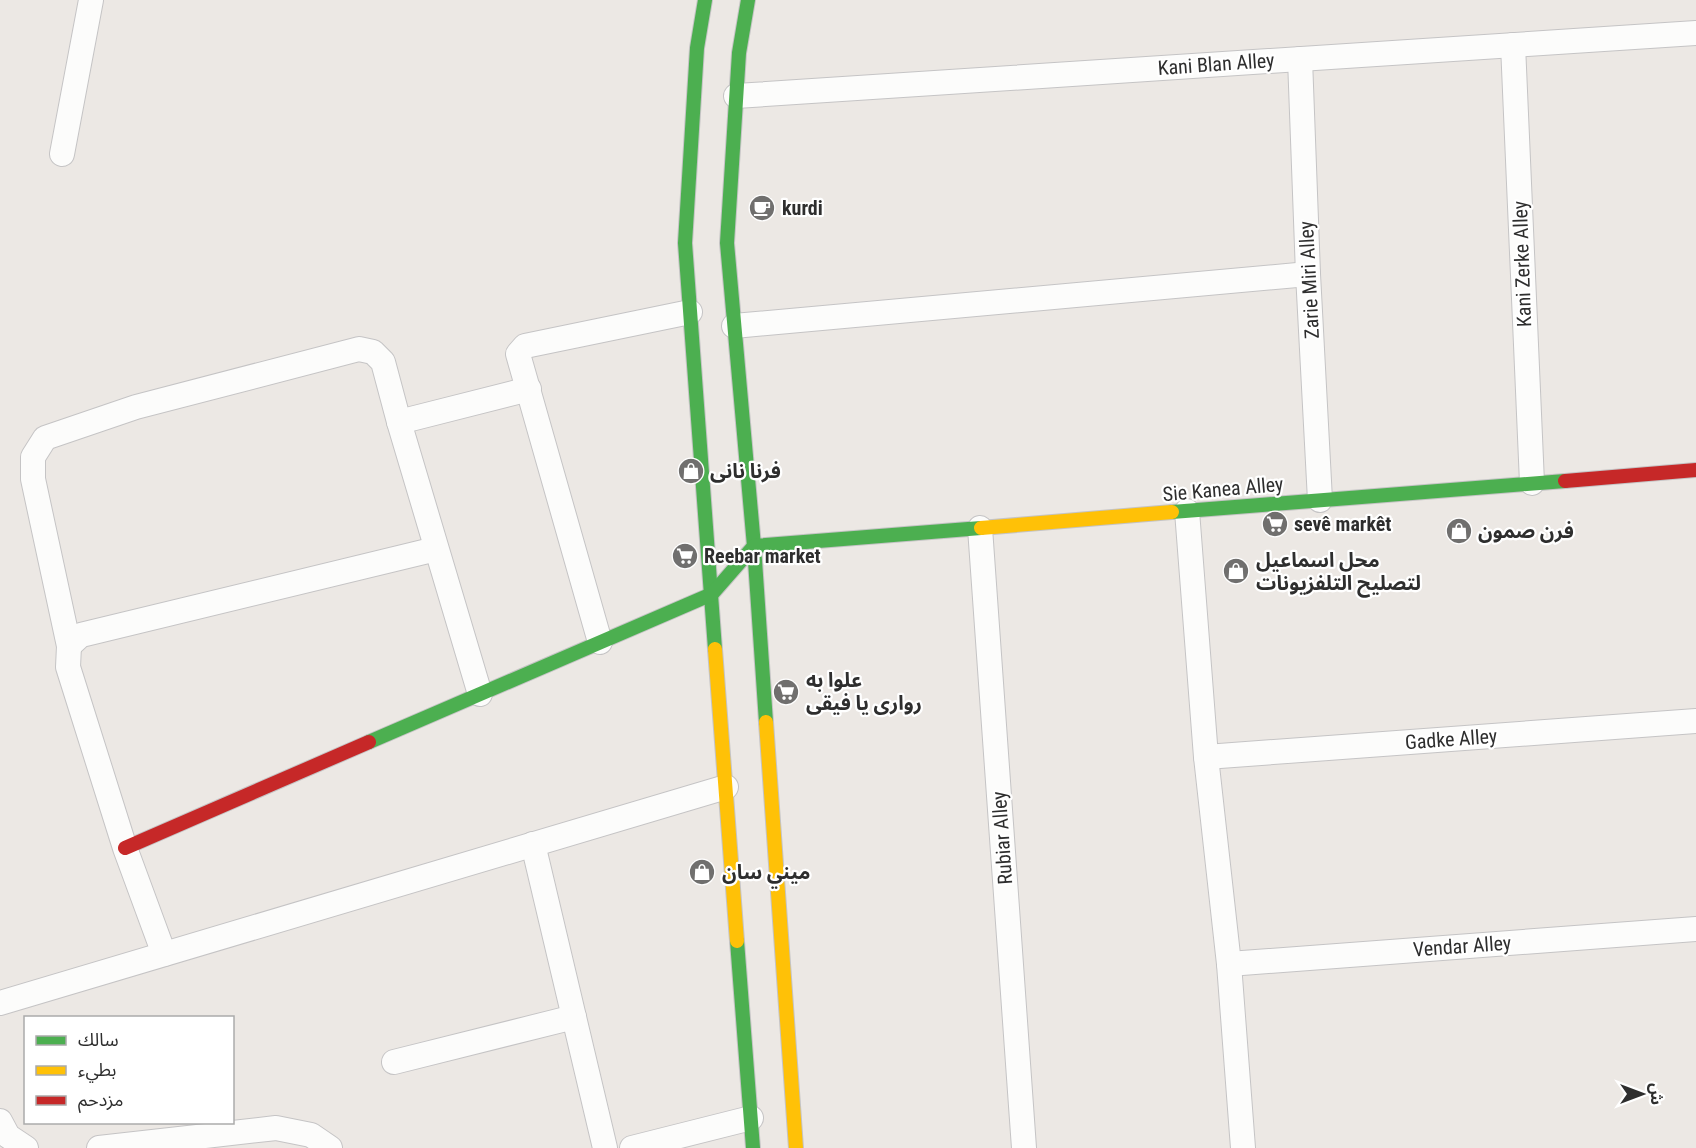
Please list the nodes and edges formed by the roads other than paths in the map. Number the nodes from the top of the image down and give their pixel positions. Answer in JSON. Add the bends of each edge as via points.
{"nodes":[{"id":1,"x":91,"y":0,"type":"edge"},
{"id":2,"x":705,"y":0,"type":"edge"},
{"id":3,"x":748,"y":0,"type":"edge"},
{"id":4,"x":1696,"y":33,"type":"edge"},
{"id":5,"x":1513,"y":45,"type":"junction"},
{"id":6,"x":1300,"y":59,"type":"junction"},
{"id":7,"x":736,"y":96,"type":"junction"},
{"id":8,"x":62,"y":154,"type":"dead end"},
{"id":9,"x":1308,"y":273,"type":"junction"},
{"id":10,"x":690,"y":312,"type":"junction"},
{"id":11,"x":734,"y":327,"type":"junction"},
{"id":12,"x":529,"y":389,"type":"junction"},
{"id":13,"x":399,"y":422,"type":"junction"},
{"id":14,"x":1696,"y":470,"type":"edge"},
{"id":15,"x":1532,"y":483,"type":"junction"},
{"id":16,"x":1320,"y":500,"type":"junction"},
{"id":17,"x":1187,"y":511,"type":"junction"},
{"id":18,"x":980,"y":528,"type":"junction"},
{"id":19,"x":754,"y":546,"type":"junction"},
{"id":20,"x":436,"y":549,"type":"junction"},
{"id":21,"x":712,"y":594,"type":"junction"},
{"id":22,"x":600,"y":642,"type":"junction"},
{"id":23,"x":69,"y":646,"type":"junction"},
{"id":24,"x":480,"y":694,"type":"junction"},
{"id":25,"x":1696,"y":721,"type":"edge"},
{"id":26,"x":1206,"y":757,"type":"junction"},
{"id":27,"x":726,"y":787,"type":"junction"},
{"id":28,"x":533,"y":844,"type":"junction"},
{"id":29,"x":125,"y":848,"type":"junction"},
{"id":30,"x":1696,"y":929,"type":"edge"},
{"id":31,"x":164,"y":954,"type":"junction"},
{"id":32,"x":1229,"y":964,"type":"junction"},
{"id":33,"x":0,"y":1002,"type":"edge"},
{"id":34,"x":574,"y":1017,"type":"junction"},
{"id":35,"x":394,"y":1062,"type":"dead end"},
{"id":36,"x":751,"y":1119,"type":"junction"},
{"id":37,"x":0,"y":1121,"type":"edge"},
{"id":38,"x":26,"y":1148,"type":"edge"},
{"id":39,"x":99,"y":1148,"type":"edge"},
{"id":40,"x":330,"y":1148,"type":"edge"},
{"id":41,"x":605,"y":1148,"type":"edge"},
{"id":42,"x":632,"y":1148,"type":"edge"},
{"id":43,"x":753,"y":1148,"type":"edge"},
{"id":44,"x":796,"y":1148,"type":"edge"},
{"id":45,"x":1024,"y":1148,"type":"edge"},
{"id":46,"x":1243,"y":1148,"type":"edge"}],
"edges":[{"from":1,"to":8,"type":"street"},
{"from":2,"to":10,"type":"main road","via":[[697,48],[685,243]]},
{"from":3,"to":7,"type":"main road","via":[[738,53]]},
{"from":4,"to":5,"type":"street","name":"Kani Blan Alley"},
{"from":5,"to":6,"type":"street","name":"Kani Blan Alley"},
{"from":5,"to":15,"type":"street","name":"Kani Zerke Alley"},
{"from":6,"to":7,"type":"street","name":"Kani Blan Alley"},
{"from":6,"to":9,"type":"street","name":"Zarie Miri Alley"},
{"from":7,"to":11,"type":"main road","via":[[727,243]]},
{"from":9,"to":11,"type":"street"},
{"from":9,"to":16,"type":"street","name":"Zarie Miri Alley"},
{"from":10,"to":12,"type":"street","via":[[525,346],[518,354]]},
{"from":10,"to":21,"type":"main road"},
{"from":11,"to":19,"type":"main road"},
{"from":12,"to":13,"type":"street"},
{"from":12,"to":22,"type":"street"},
{"from":13,"to":20,"type":"street"},
{"from":13,"to":23,"type":"street","via":[[383,362],[373,352],[359,349],[136,407],[45,438],[33,457],[33,479]]},
{"from":14,"to":15,"type":"main road","name":"Sie Kanea Alley"},
{"from":15,"to":16,"type":"main road","name":"Sie Kanea Alley"},
{"from":16,"to":17,"type":"main road","name":"Sie Kanea Alley"},
{"from":17,"to":18,"type":"main road","name":"Sie Kanea Alley"},
{"from":17,"to":26,"type":"street"},
{"from":18,"to":19,"type":"main road","name":"Sie Kanea Alley"},
{"from":18,"to":45,"type":"street","name":"Rubiar Alley"},
{"from":19,"to":21,"type":"main road"},
{"from":19,"to":44,"type":"main road"},
{"from":20,"to":23,"type":"street","via":[[81,635]]},
{"from":20,"to":24,"type":"street"},
{"from":21,"to":22,"type":"main road"},
{"from":21,"to":27,"type":"main road"},
{"from":22,"to":24,"type":"main road"},
{"from":23,"to":29,"type":"street","via":[[68,667]]},
{"from":24,"to":29,"type":"main road"},
{"from":25,"to":26,"type":"street","name":"Gadke Alley"},
{"from":26,"to":32,"type":"street"},
{"from":27,"to":28,"type":"street"},
{"from":27,"to":36,"type":"main road"},
{"from":28,"to":31,"type":"street"},
{"from":28,"to":34,"type":"street"},
{"from":29,"to":31,"type":"street"},
{"from":30,"to":32,"type":"street","name":"Vendar Alley"},
{"from":31,"to":33,"type":"street"},
{"from":32,"to":46,"type":"street"},
{"from":34,"to":35,"type":"street"},
{"from":34,"to":41,"type":"street"},
{"from":36,"to":42,"type":"street"},
{"from":36,"to":43,"type":"main road"},
{"from":37,"to":38,"type":"street","via":[[8,1136]]},
{"from":39,"to":40,"type":"street","via":[[276,1128],[311,1135]]}]}
